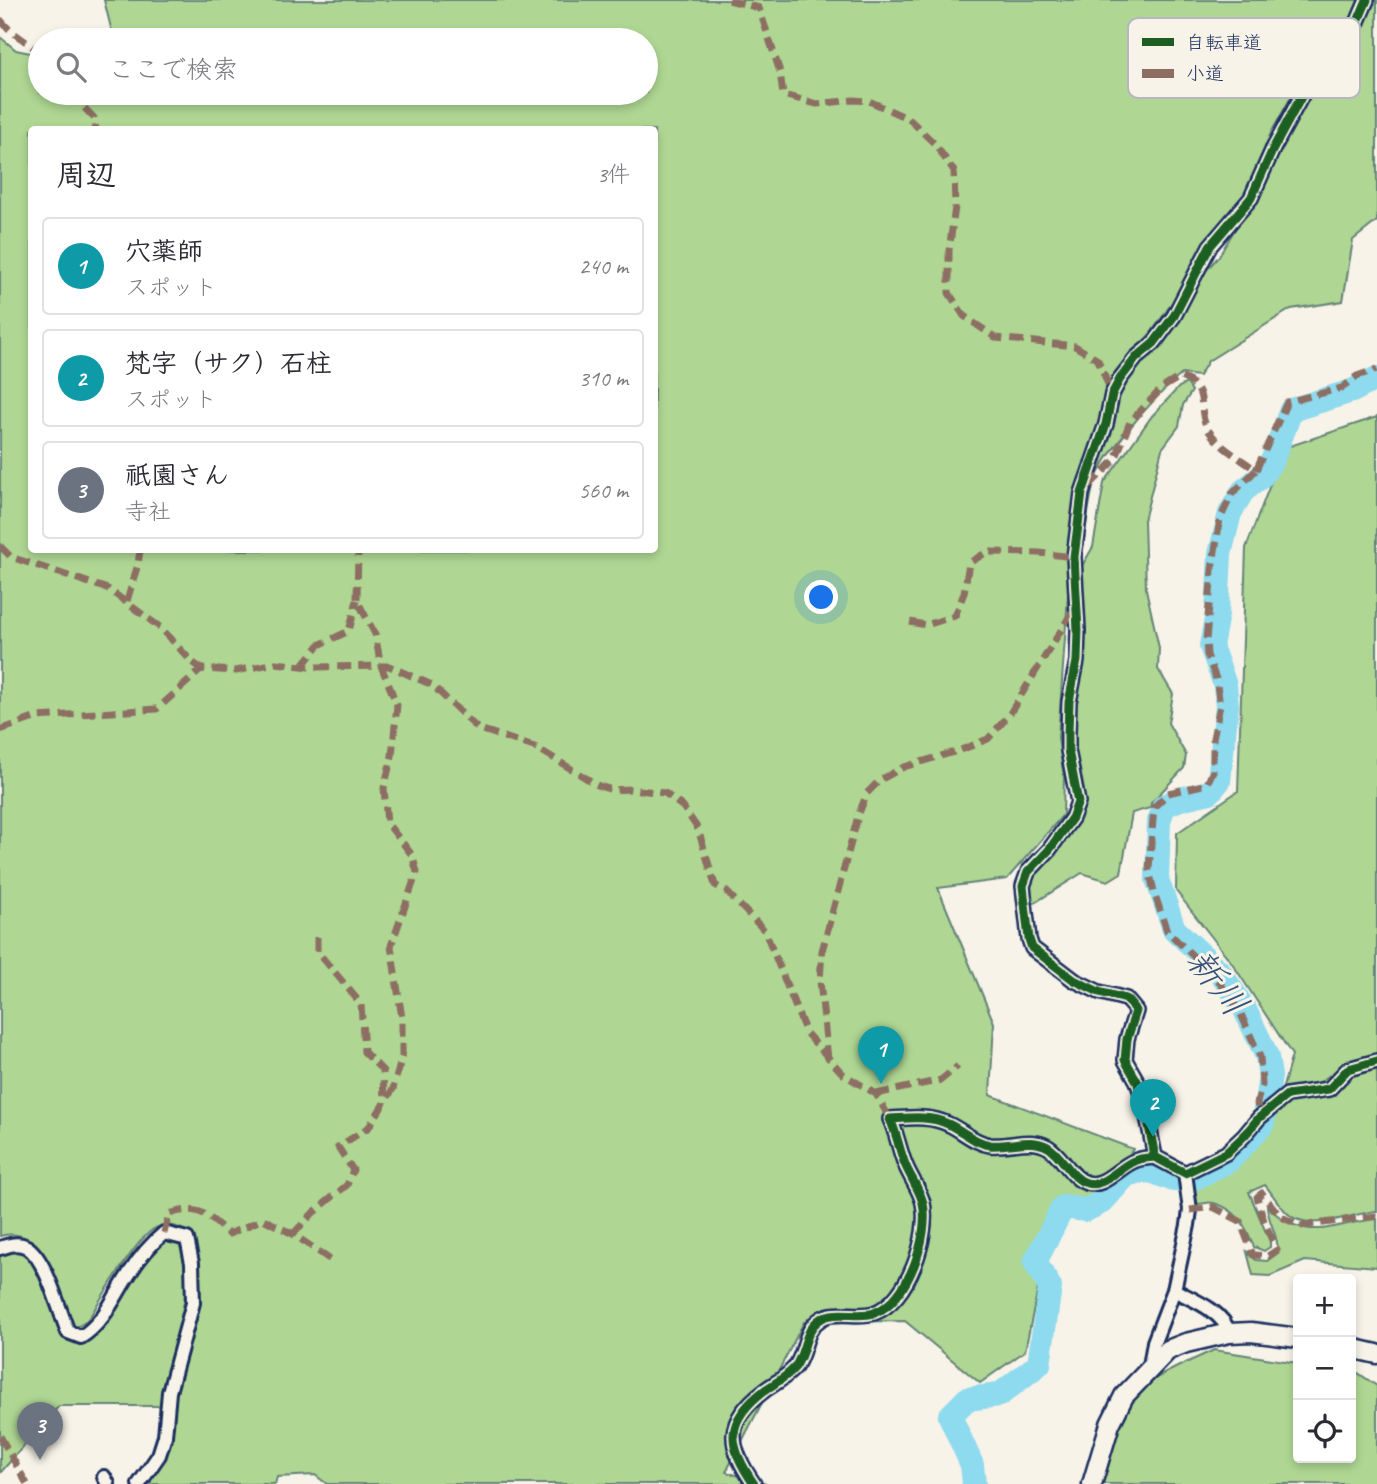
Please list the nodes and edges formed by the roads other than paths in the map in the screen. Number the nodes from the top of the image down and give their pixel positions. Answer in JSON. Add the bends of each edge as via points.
{"nodes":[{"id":1,"x":1367,"y":0,"type":"edge"},
{"id":2,"x":1359,"y":18,"type":"edge"},
{"id":3,"x":1301,"y":98,"type":"edge"},
{"id":4,"x":1377,"y":1061,"type":"edge"},
{"id":5,"x":1154,"y":1157,"type":"junction"},
{"id":6,"x":1185,"y":1173,"type":"junction"},
{"id":7,"x":0,"y":1248,"type":"edge"},
{"id":8,"x":1174,"y":1290,"type":"junction"},
{"id":9,"x":1229,"y":1333,"type":"junction"},
{"id":10,"x":1293,"y":1337,"type":"edge"},
{"id":11,"x":1356,"y":1349,"type":"edge"},
{"id":12,"x":1377,"y":1354,"type":"edge"},
{"id":13,"x":1150,"y":1366,"type":"junction"},
{"id":14,"x":139,"y":1484,"type":"edge"},
{"id":15,"x":754,"y":1484,"type":"edge"},
{"id":16,"x":1092,"y":1484,"type":"edge"}],
"edges":[{"from":1,"to":2,"type":"street"},
{"from":3,"to":5,"type":"street","via":[[1251,198],[1210,246],[1174,316],[1136,358],[1112,394],[1082,493],[1074,557],[1077,640],[1068,750],[1078,802],[1072,818],[1028,872],[1023,886],[1032,948],[1074,981],[1126,999],[1136,1011],[1125,1060],[1145,1105]]},
{"from":4,"to":6,"type":"street","via":[[1348,1069],[1329,1089],[1287,1095],[1226,1153]]},
{"from":5,"to":6,"type":"street"},
{"from":5,"to":15,"type":"street","via":[[1136,1160],[1101,1183],[1087,1183],[1047,1146],[1029,1142],[992,1145],[977,1142],[946,1123],[920,1117],[890,1119],[923,1202],[917,1260],[893,1299],[876,1313],[825,1316],[811,1325],[793,1369],[746,1406],[735,1426],[734,1443]]},
{"from":6,"to":8,"type":"street","via":[[1190,1210]]},
{"from":7,"to":14,"type":"street","via":[[25,1246],[38,1258],[68,1332],[81,1337],[95,1328],[153,1242],[164,1233],[187,1239],[193,1303],[169,1392],[165,1436],[159,1455]]},
{"from":8,"to":9,"type":"street","via":[[1202,1305],[1226,1324]]},
{"from":8,"to":13,"type":"street"},
{"from":9,"to":10,"type":"main road"},
{"from":9,"to":13,"type":"main road","via":[[1177,1346]]},
{"from":11,"to":12,"type":"main road"},
{"from":13,"to":16,"type":"main road","via":[[1124,1395],[1110,1423]]}]}
